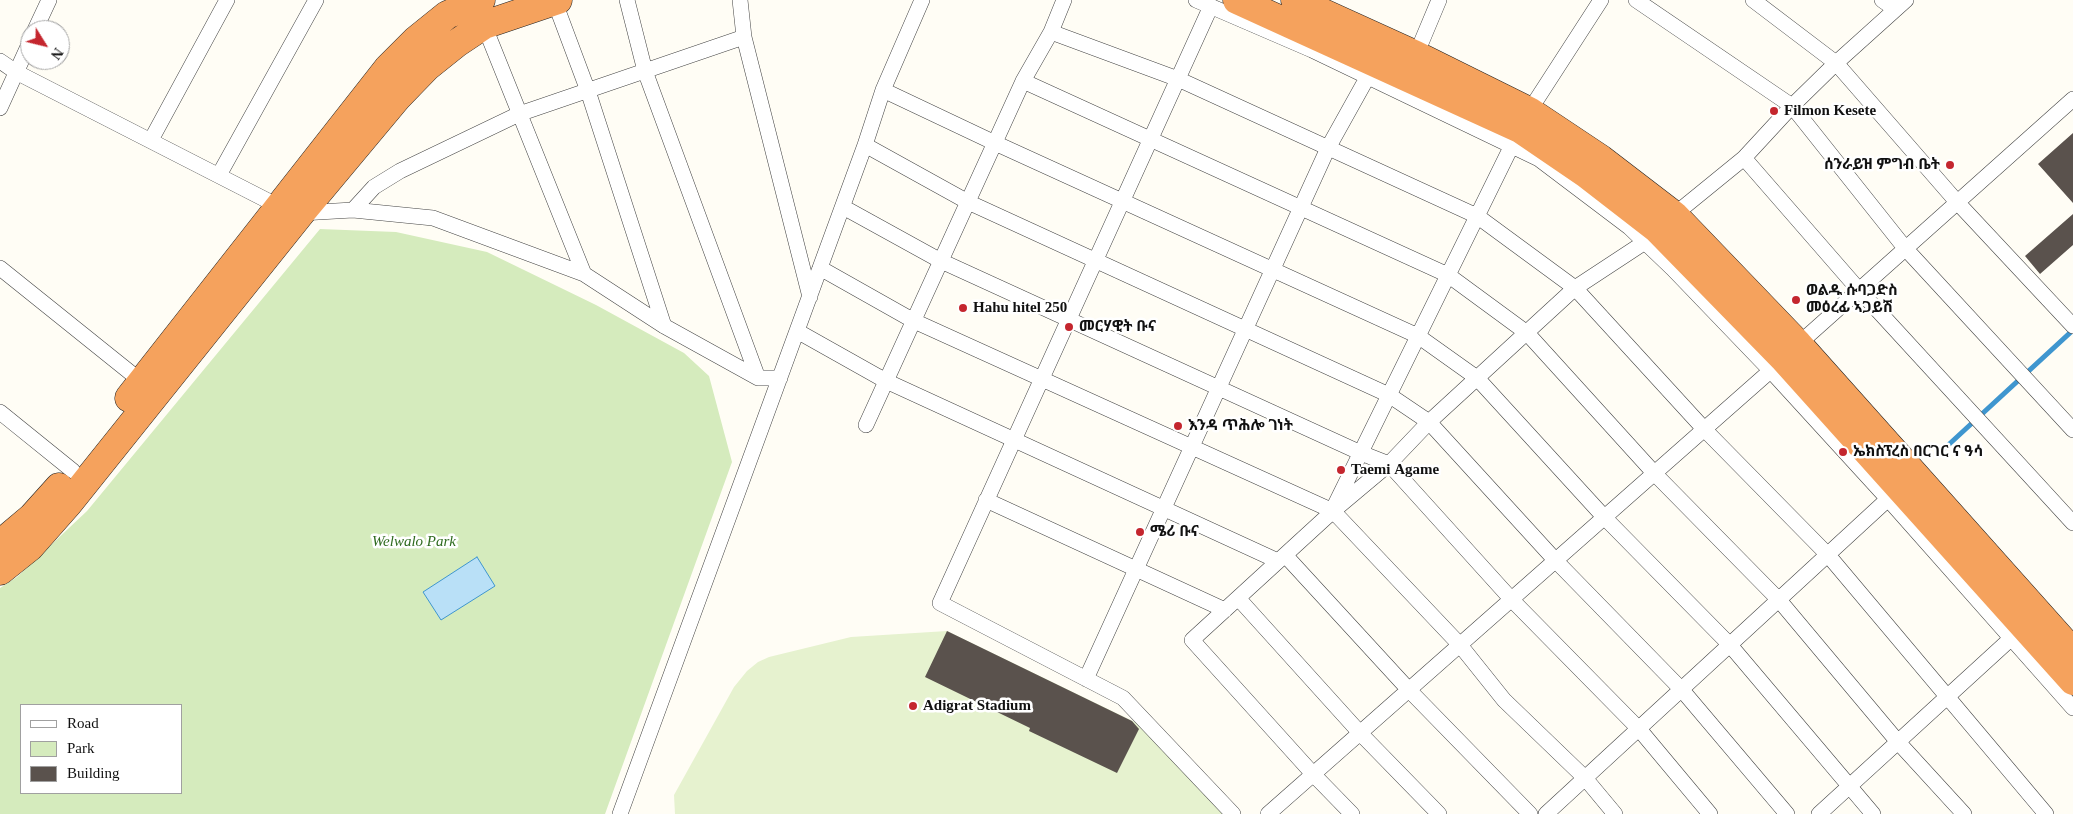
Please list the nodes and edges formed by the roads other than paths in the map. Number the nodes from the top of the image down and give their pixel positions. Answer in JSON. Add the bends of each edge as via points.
{"nodes":[{"id":1,"x":50,"y":0,"type":"edge"},
{"id":2,"x":227,"y":0,"type":"edge"},
{"id":3,"x":316,"y":0,"type":"edge"},
{"id":4,"x":556,"y":0,"type":"edge"},
{"id":5,"x":627,"y":0,"type":"edge"},
{"id":6,"x":740,"y":0,"type":"edge"},
{"id":7,"x":922,"y":0,"type":"edge"},
{"id":8,"x":1064,"y":0,"type":"edge"},
{"id":9,"x":1196,"y":0,"type":"edge"},
{"id":10,"x":1237,"y":0,"type":"edge"},
{"id":11,"x":1295,"y":0,"type":"edge"},
{"id":12,"x":1440,"y":0,"type":"edge"},
{"id":13,"x":1601,"y":0,"type":"edge"},
{"id":14,"x":1636,"y":0,"type":"edge"},
{"id":15,"x":1753,"y":0,"type":"edge"},
{"id":16,"x":1882,"y":0,"type":"edge"},
{"id":17,"x":1901,"y":4,"type":"edge"},
{"id":18,"x":1265,"y":5,"type":"edge"},
{"id":19,"x":1211,"y":6,"type":"junction"},
{"id":20,"x":482,"y":12,"type":"edge"},
{"id":21,"x":41,"y":20,"type":"edge"},
{"id":22,"x":1051,"y":32,"type":"junction"},
{"id":23,"x":744,"y":37,"type":"junction"},
{"id":24,"x":1416,"y":55,"type":"junction"},
{"id":25,"x":0,"y":61,"type":"edge"},
{"id":26,"x":20,"y":63,"type":"edge"},
{"id":27,"x":1836,"y":63,"type":"junction"},
{"id":28,"x":645,"y":71,"type":"junction"},
{"id":29,"x":16,"y":72,"type":"junction"},
{"id":30,"x":1367,"y":78,"type":"junction"},
{"id":31,"x":1178,"y":79,"type":"junction"},
{"id":32,"x":1023,"y":82,"type":"junction"},
{"id":33,"x":883,"y":90,"type":"junction"},
{"id":34,"x":588,"y":91,"type":"junction"},
{"id":35,"x":2073,"y":99,"type":"edge"},
{"id":36,"x":1792,"y":106,"type":"junction"},
{"id":37,"x":0,"y":108,"type":"edge"},
{"id":38,"x":520,"y":114,"type":"junction"},
{"id":39,"x":1520,"y":128,"type":"junction"},
{"id":40,"x":1150,"y":139,"type":"junction"},
{"id":41,"x":151,"y":140,"type":"junction"},
{"id":42,"x":995,"y":143,"type":"junction"},
{"id":43,"x":865,"y":145,"type":"junction"},
{"id":44,"x":1328,"y":148,"type":"junction"},
{"id":45,"x":1744,"y":158,"type":"junction"},
{"id":46,"x":219,"y":175,"type":"junction"},
{"id":47,"x":1122,"y":201,"type":"junction"},
{"id":48,"x":968,"y":202,"type":"junction"},
{"id":49,"x":1957,"y":202,"type":"junction"},
{"id":50,"x":843,"y":207,"type":"junction"},
{"id":51,"x":1301,"y":208,"type":"junction"},
{"id":52,"x":289,"y":210,"type":"junction"},
{"id":53,"x":353,"y":210,"type":"junction"},
{"id":54,"x":1477,"y":216,"type":"junction"},
{"id":55,"x":1658,"y":229,"type":"junction"},
{"id":56,"x":1905,"y":248,"type":"junction"},
{"id":57,"x":1095,"y":260,"type":"junction"},
{"id":58,"x":941,"y":262,"type":"junction"},
{"id":59,"x":0,"y":268,"type":"edge"},
{"id":60,"x":820,"y":268,"type":"junction"},
{"id":61,"x":1272,"y":270,"type":"junction"},
{"id":62,"x":584,"y":274,"type":"junction"},
{"id":63,"x":1448,"y":275,"type":"junction"},
{"id":64,"x":1575,"y":288,"type":"junction"},
{"id":65,"x":1859,"y":290,"type":"junction"},
{"id":66,"x":810,"y":297,"type":"junction"},
{"id":67,"x":1068,"y":319,"type":"junction"},
{"id":68,"x":914,"y":321,"type":"junction"},
{"id":69,"x":664,"y":326,"type":"junction"},
{"id":70,"x":2073,"y":326,"type":"edge"},
{"id":71,"x":1245,"y":329,"type":"junction"},
{"id":72,"x":797,"y":330,"type":"junction"},
{"id":73,"x":1527,"y":332,"type":"junction"},
{"id":74,"x":1418,"y":336,"type":"junction"},
{"id":75,"x":1784,"y":358,"type":"junction"},
{"id":76,"x":758,"y":378,"type":"junction"},
{"id":77,"x":780,"y":378,"type":"junction"},
{"id":78,"x":1477,"y":378,"type":"junction"},
{"id":79,"x":1041,"y":379,"type":"junction"},
{"id":80,"x":886,"y":381,"type":"junction"},
{"id":81,"x":142,"y":382,"type":"junction"},
{"id":82,"x":1218,"y":388,"type":"junction"},
{"id":83,"x":1389,"y":395,"type":"junction"},
{"id":84,"x":0,"y":412,"type":"edge"},
{"id":85,"x":1429,"y":422,"type":"junction"},
{"id":86,"x":866,"y":425,"type":"dead end"},
{"id":87,"x":1705,"y":430,"type":"junction"},
{"id":88,"x":2073,"y":430,"type":"edge"},
{"id":89,"x":1014,"y":440,"type":"junction"},
{"id":90,"x":1191,"y":447,"type":"junction"},
{"id":91,"x":1361,"y":453,"type":"junction"},
{"id":92,"x":1389,"y":464,"type":"junction"},
{"id":93,"x":73,"y":471,"type":"junction"},
{"id":94,"x":1655,"y":474,"type":"junction"},
{"id":95,"x":986,"y":500,"type":"junction"},
{"id":96,"x":1888,"y":500,"type":"junction"},
{"id":97,"x":1163,"y":508,"type":"junction"},
{"id":98,"x":1333,"y":511,"type":"junction"},
{"id":99,"x":1605,"y":518,"type":"junction"},
{"id":100,"x":2073,"y":523,"type":"edge"},
{"id":101,"x":0,"y":544,"type":"edge"},
{"id":102,"x":1828,"y":555,"type":"junction"},
{"id":103,"x":1282,"y":558,"type":"junction"},
{"id":104,"x":1556,"y":561,"type":"junction"},
{"id":105,"x":1136,"y":568,"type":"junction"},
{"id":106,"x":0,"y":571,"type":"edge"},
{"id":107,"x":1238,"y":598,"type":"junction"},
{"id":108,"x":1512,"y":600,"type":"junction"},
{"id":109,"x":1779,"y":600,"type":"junction"},
{"id":110,"x":1225,"y":610,"type":"junction"},
{"id":111,"x":2025,"y":627,"type":"junction"},
{"id":112,"x":1460,"y":645,"type":"junction"},
{"id":113,"x":1730,"y":645,"type":"junction"},
{"id":114,"x":2073,"y":652,"type":"edge"},
{"id":115,"x":1086,"y":679,"type":"junction"},
{"id":116,"x":2073,"y":681,"type":"edge"},
{"id":117,"x":1409,"y":690,"type":"junction"},
{"id":118,"x":1682,"y":690,"type":"junction"},
{"id":119,"x":1947,"y":697,"type":"junction"},
{"id":120,"x":2073,"y":708,"type":"edge"},
{"id":121,"x":1639,"y":729,"type":"junction"},
{"id":122,"x":1360,"y":733,"type":"junction"},
{"id":123,"x":1898,"y":742,"type":"junction"},
{"id":124,"x":1313,"y":774,"type":"junction"},
{"id":125,"x":1585,"y":778,"type":"junction"},
{"id":126,"x":1849,"y":787,"type":"junction"},
{"id":127,"x":620,"y":814,"type":"edge"},
{"id":128,"x":1232,"y":814,"type":"edge"},
{"id":129,"x":1268,"y":814,"type":"edge"},
{"id":130,"x":1352,"y":814,"type":"edge"},
{"id":131,"x":1439,"y":814,"type":"edge"},
{"id":132,"x":1530,"y":814,"type":"edge"},
{"id":133,"x":1546,"y":814,"type":"edge"},
{"id":134,"x":1615,"y":814,"type":"edge"},
{"id":135,"x":1710,"y":814,"type":"edge"},
{"id":136,"x":1787,"y":814,"type":"edge"},
{"id":137,"x":1819,"y":814,"type":"edge"},
{"id":138,"x":1874,"y":814,"type":"edge"},
{"id":139,"x":1964,"y":814,"type":"edge"},
{"id":140,"x":2046,"y":814,"type":"edge"}],
"edges":[{"from":1,"to":21,"type":"street"},
{"from":2,"to":41,"type":"street"},
{"from":3,"to":46,"type":"street"},
{"from":4,"to":20,"type":"highway"},
{"from":4,"to":34,"type":"street"},
{"from":5,"to":28,"type":"street"},
{"from":6,"to":23,"type":"street"},
{"from":7,"to":33,"type":"street"},
{"from":8,"to":22,"type":"street"},
{"from":9,"to":19,"type":"street"},
{"from":10,"to":18,"type":"highway"},
{"from":11,"to":24,"type":"highway"},
{"from":12,"to":24,"type":"street"},
{"from":13,"to":39,"type":"street"},
{"from":14,"to":36,"type":"street"},
{"from":15,"to":27,"type":"street"},
{"from":16,"to":17,"type":"street"},
{"from":17,"to":27,"type":"street"},
{"from":18,"to":39,"type":"highway"},
{"from":19,"to":30,"type":"street"},
{"from":19,"to":31,"type":"street"},
{"from":20,"to":38,"type":"street"},
{"from":20,"to":52,"type":"highway","via":[[447,16],[388,68]]},
{"from":22,"to":31,"type":"street"},
{"from":22,"to":32,"type":"street"},
{"from":23,"to":28,"type":"street"},
{"from":23,"to":66,"type":"street"},
{"from":24,"to":39,"type":"highway"},
{"from":25,"to":29,"type":"street"},
{"from":26,"to":29,"type":"street"},
{"from":27,"to":36,"type":"street"},
{"from":27,"to":49,"type":"street"},
{"from":28,"to":34,"type":"street"},
{"from":28,"to":76,"type":"street"},
{"from":29,"to":37,"type":"street"},
{"from":29,"to":41,"type":"street"},
{"from":30,"to":39,"type":"street"},
{"from":30,"to":44,"type":"street"},
{"from":31,"to":40,"type":"street"},
{"from":31,"to":44,"type":"street"},
{"from":32,"to":40,"type":"street"},
{"from":32,"to":42,"type":"street"},
{"from":33,"to":42,"type":"street"},
{"from":33,"to":43,"type":"street"},
{"from":34,"to":38,"type":"street"},
{"from":34,"to":69,"type":"street"},
{"from":35,"to":49,"type":"street"},
{"from":36,"to":45,"type":"street"},
{"from":36,"to":56,"type":"street"},
{"from":38,"to":53,"type":"street","via":[[400,171],[374,188]]},
{"from":38,"to":62,"type":"street"},
{"from":39,"to":54,"type":"street"},
{"from":39,"to":55,"type":"highway","via":[[1601,159]]},
{"from":39,"to":55,"type":"street","via":[[1538,159],[1629,227]]},
{"from":40,"to":47,"type":"street"},
{"from":40,"to":51,"type":"street"},
{"from":41,"to":46,"type":"street"},
{"from":42,"to":47,"type":"street"},
{"from":42,"to":48,"type":"street"},
{"from":43,"to":48,"type":"street"},
{"from":43,"to":50,"type":"street"},
{"from":44,"to":51,"type":"street"},
{"from":44,"to":54,"type":"street"},
{"from":45,"to":55,"type":"street"},
{"from":45,"to":65,"type":"street"},
{"from":46,"to":52,"type":"street"},
{"from":47,"to":57,"type":"street"},
{"from":47,"to":61,"type":"street"},
{"from":48,"to":57,"type":"street"},
{"from":48,"to":58,"type":"street"},
{"from":49,"to":56,"type":"street"},
{"from":49,"to":70,"type":"street"},
{"from":50,"to":58,"type":"street"},
{"from":50,"to":60,"type":"street"},
{"from":51,"to":61,"type":"street"},
{"from":51,"to":63,"type":"street"},
{"from":52,"to":53,"type":"street"},
{"from":52,"to":81,"type":"highway"},
{"from":52,"to":106,"type":"highway","via":[[68,504],[30,547]]},
{"from":53,"to":62,"type":"street","via":[[433,218]]},
{"from":54,"to":63,"type":"street"},
{"from":54,"to":64,"type":"street"},
{"from":55,"to":64,"type":"street"},
{"from":55,"to":75,"type":"highway"},
{"from":55,"to":75,"type":"street","via":[[1673,269]]},
{"from":56,"to":65,"type":"street"},
{"from":56,"to":88,"type":"street"},
{"from":57,"to":67,"type":"street"},
{"from":57,"to":71,"type":"street"},
{"from":58,"to":67,"type":"street"},
{"from":58,"to":68,"type":"street"},
{"from":59,"to":81,"type":"street"},
{"from":60,"to":66,"type":"street"},
{"from":60,"to":68,"type":"street"},
{"from":61,"to":71,"type":"street"},
{"from":61,"to":74,"type":"street"},
{"from":62,"to":69,"type":"street"},
{"from":63,"to":73,"type":"street"},
{"from":63,"to":74,"type":"street"},
{"from":64,"to":73,"type":"street"},
{"from":64,"to":87,"type":"street"},
{"from":65,"to":75,"type":"street"},
{"from":65,"to":100,"type":"street"},
{"from":66,"to":72,"type":"street"},
{"from":67,"to":79,"type":"street"},
{"from":67,"to":82,"type":"street"},
{"from":68,"to":79,"type":"street"},
{"from":68,"to":80,"type":"street"},
{"from":69,"to":76,"type":"street"},
{"from":71,"to":82,"type":"street"},
{"from":71,"to":83,"type":"street"},
{"from":72,"to":77,"type":"street"},
{"from":72,"to":80,"type":"street"},
{"from":73,"to":78,"type":"street"},
{"from":73,"to":94,"type":"street"},
{"from":74,"to":78,"type":"street"},
{"from":74,"to":83,"type":"street"},
{"from":75,"to":87,"type":"street"},
{"from":75,"to":96,"type":"street"},
{"from":75,"to":111,"type":"highway","via":[[1823,388]]},
{"from":76,"to":77,"type":"street"},
{"from":77,"to":127,"type":"street"},
{"from":78,"to":85,"type":"street"},
{"from":78,"to":99,"type":"street"},
{"from":79,"to":89,"type":"street"},
{"from":79,"to":90,"type":"street"},
{"from":80,"to":86,"type":"street"},
{"from":80,"to":89,"type":"street"},
{"from":81,"to":93,"type":"highway"},
{"from":82,"to":90,"type":"street"},
{"from":82,"to":91,"type":"street"},
{"from":83,"to":85,"type":"street"},
{"from":83,"to":91,"type":"street"},
{"from":84,"to":93,"type":"street"},
{"from":85,"to":92,"type":"street"},
{"from":85,"to":104,"type":"street"},
{"from":87,"to":94,"type":"street"},
{"from":87,"to":102,"type":"street"},
{"from":89,"to":95,"type":"street"},
{"from":89,"to":97,"type":"street"},
{"from":90,"to":97,"type":"street"},
{"from":90,"to":98,"type":"street"},
{"from":91,"to":92,"type":"street"},
{"from":91,"to":98,"type":"street"},
{"from":92,"to":98,"type":"street"},
{"from":92,"to":108,"type":"street"},
{"from":93,"to":101,"type":"highway","via":[[32,517]]},
{"from":94,"to":99,"type":"street"},
{"from":94,"to":109,"type":"street"},
{"from":95,"to":105,"type":"street"},
{"from":95,"to":115,"type":"street","via":[[940,603]]},
{"from":96,"to":102,"type":"street"},
{"from":96,"to":111,"type":"street"},
{"from":97,"to":103,"type":"street"},
{"from":97,"to":105,"type":"street"},
{"from":98,"to":103,"type":"street"},
{"from":98,"to":112,"type":"street"},
{"from":99,"to":104,"type":"street"},
{"from":99,"to":113,"type":"street"},
{"from":102,"to":109,"type":"street"},
{"from":102,"to":119,"type":"street"},
{"from":103,"to":107,"type":"street"},
{"from":103,"to":117,"type":"street"},
{"from":104,"to":108,"type":"street"},
{"from":104,"to":118,"type":"street"},
{"from":105,"to":110,"type":"street"},
{"from":105,"to":115,"type":"street"},
{"from":107,"to":110,"type":"street"},
{"from":107,"to":122,"type":"street"},
{"from":108,"to":112,"type":"street"},
{"from":108,"to":121,"type":"street"},
{"from":109,"to":113,"type":"street"},
{"from":109,"to":123,"type":"street"},
{"from":110,"to":124,"type":"street","via":[[1192,640]]},
{"from":111,"to":114,"type":"highway"},
{"from":111,"to":116,"type":"highway"},
{"from":111,"to":119,"type":"street"},
{"from":111,"to":120,"type":"street"},
{"from":112,"to":117,"type":"street"},
{"from":112,"to":125,"type":"street","via":[[1504,700]]},
{"from":113,"to":118,"type":"street"},
{"from":113,"to":126,"type":"street"},
{"from":115,"to":128,"type":"street","via":[[1123,698]]},
{"from":117,"to":122,"type":"street"},
{"from":117,"to":132,"type":"street"},
{"from":118,"to":121,"type":"street"},
{"from":118,"to":136,"type":"street"},
{"from":119,"to":123,"type":"street"},
{"from":119,"to":140,"type":"street"},
{"from":121,"to":125,"type":"street"},
{"from":121,"to":135,"type":"street"},
{"from":122,"to":124,"type":"street"},
{"from":122,"to":131,"type":"street"},
{"from":123,"to":126,"type":"street"},
{"from":123,"to":139,"type":"street"},
{"from":124,"to":129,"type":"street"},
{"from":124,"to":130,"type":"street"},
{"from":125,"to":133,"type":"street"},
{"from":125,"to":134,"type":"street"},
{"from":126,"to":137,"type":"street"},
{"from":126,"to":138,"type":"street"}]}
